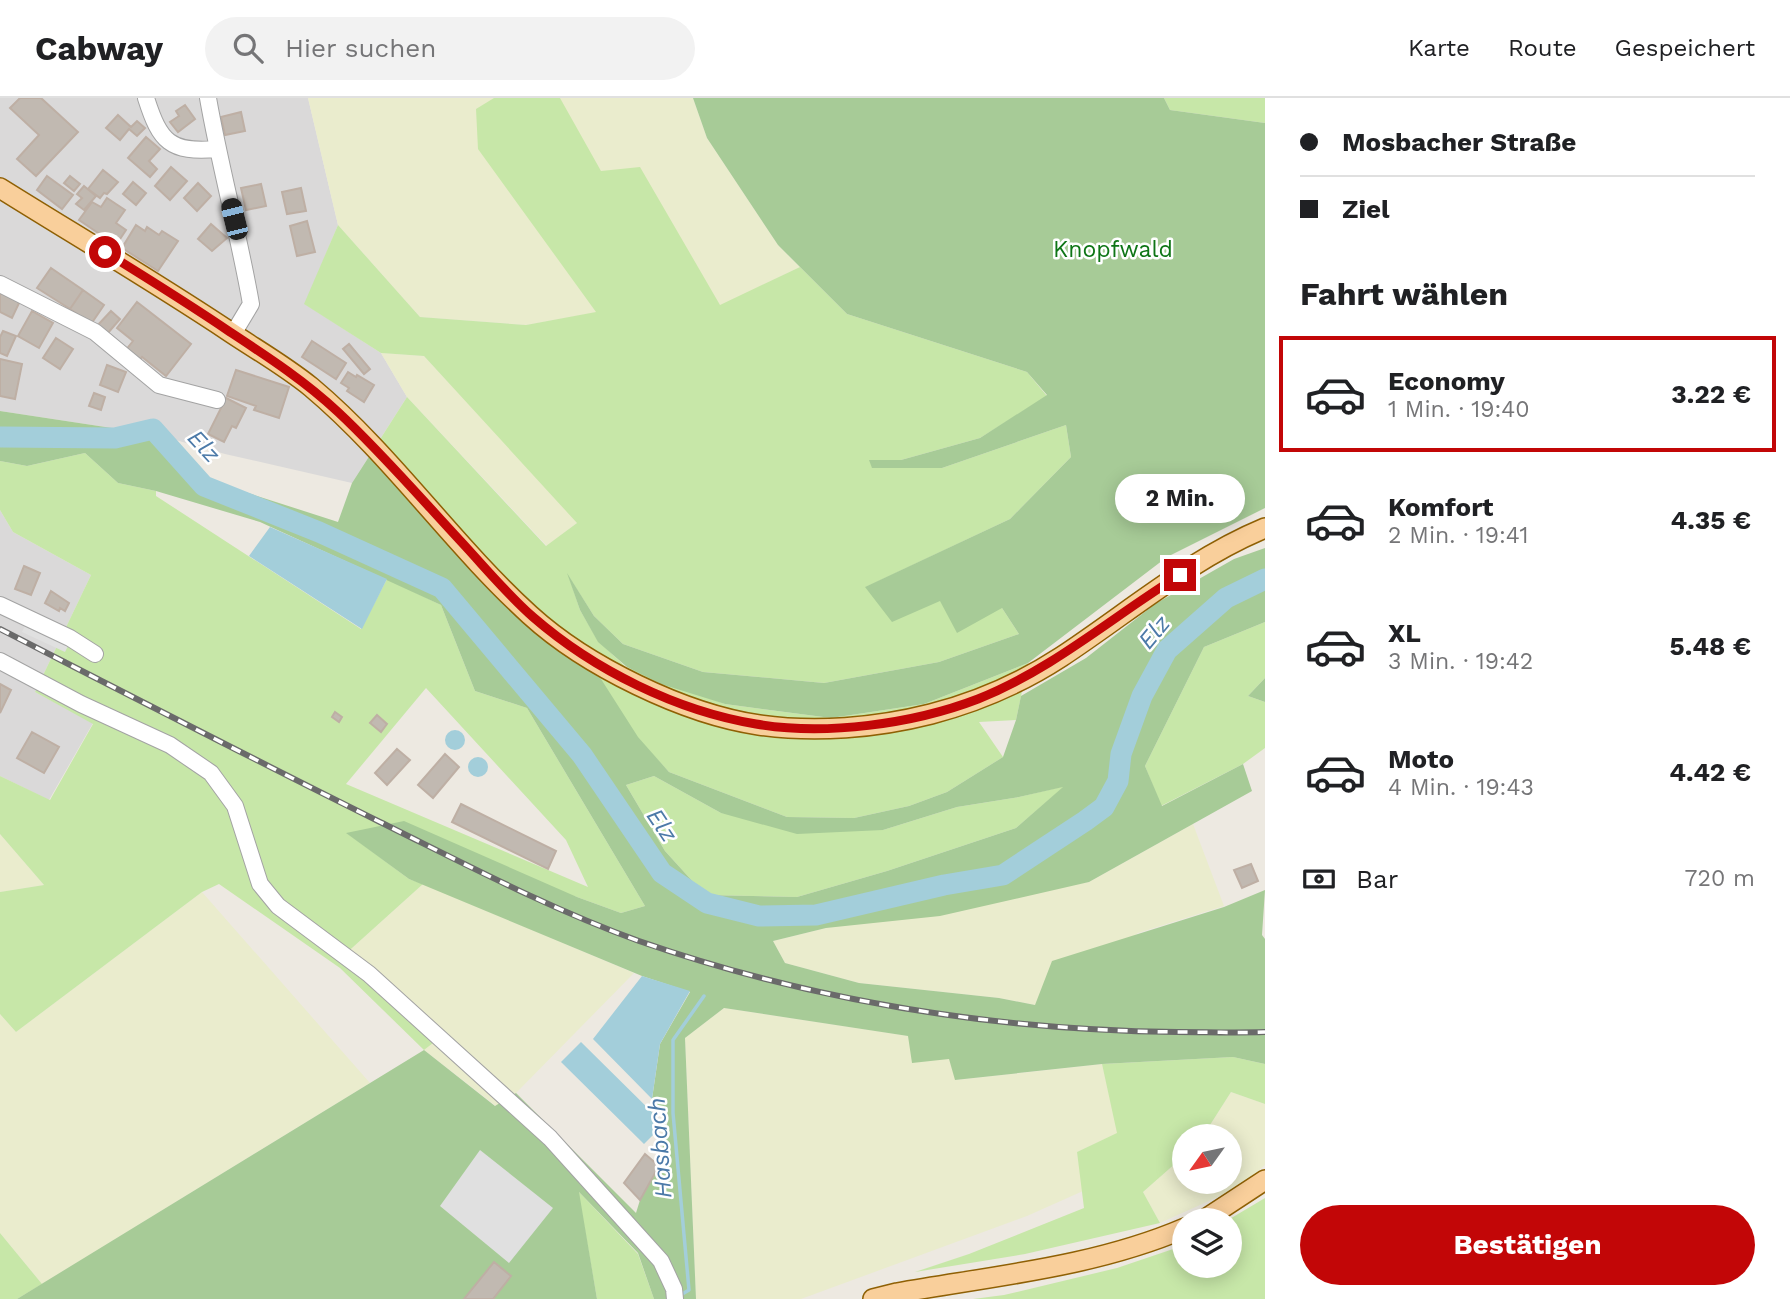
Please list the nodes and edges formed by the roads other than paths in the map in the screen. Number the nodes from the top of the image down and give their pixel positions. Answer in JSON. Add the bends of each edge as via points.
{"nodes":[{"id":1,"x":146,"y":98,"type":"edge"},
{"id":2,"x":208,"y":98,"type":"edge"},
{"id":3,"x":217,"y":149,"type":"junction"},
{"id":4,"x":0,"y":188,"type":"edge"},
{"id":5,"x":0,"y":284,"type":"edge"},
{"id":6,"x":233,"y":334,"type":"junction"},
{"id":7,"x":217,"y":400,"type":"dead end"},
{"id":8,"x":1265,"y":528,"type":"edge"},
{"id":9,"x":0,"y":604,"type":"edge"},
{"id":10,"x":95,"y":654,"type":"dead end"},
{"id":11,"x":0,"y":662,"type":"edge"},
{"id":12,"x":1265,"y":1180,"type":"edge"},
{"id":13,"x":1222,"y":1208,"type":"edge"},
{"id":14,"x":1172,"y":1234,"type":"edge"},
{"id":15,"x":675,"y":1294,"type":"edge"},
{"id":16,"x":873,"y":1299,"type":"edge"}],
"edges":[{"from":1,"to":3,"type":"street","via":[[159,131],[170,144],[192,151]]},
{"from":2,"to":3,"type":"street"},
{"from":3,"to":6,"type":"street","via":[[251,304]]},
{"from":4,"to":6,"type":"main road"},
{"from":5,"to":7,"type":"street","via":[[95,332],[159,385]]},
{"from":6,"to":8,"type":"main road","via":[[310,387],[375,448],[503,588],[567,644],[635,683],[692,708],[757,725],[820,729],[884,723],[974,700],[1060,657],[1161,586]]},
{"from":9,"to":10,"type":"street"},
{"from":11,"to":15,"type":"street","via":[[170,745],[211,773],[235,806],[260,884],[278,906],[369,974],[550,1138],[661,1261]]},
{"from":12,"to":13,"type":"main road"},
{"from":14,"to":16,"type":"main road","via":[[1096,1258]]}]}
